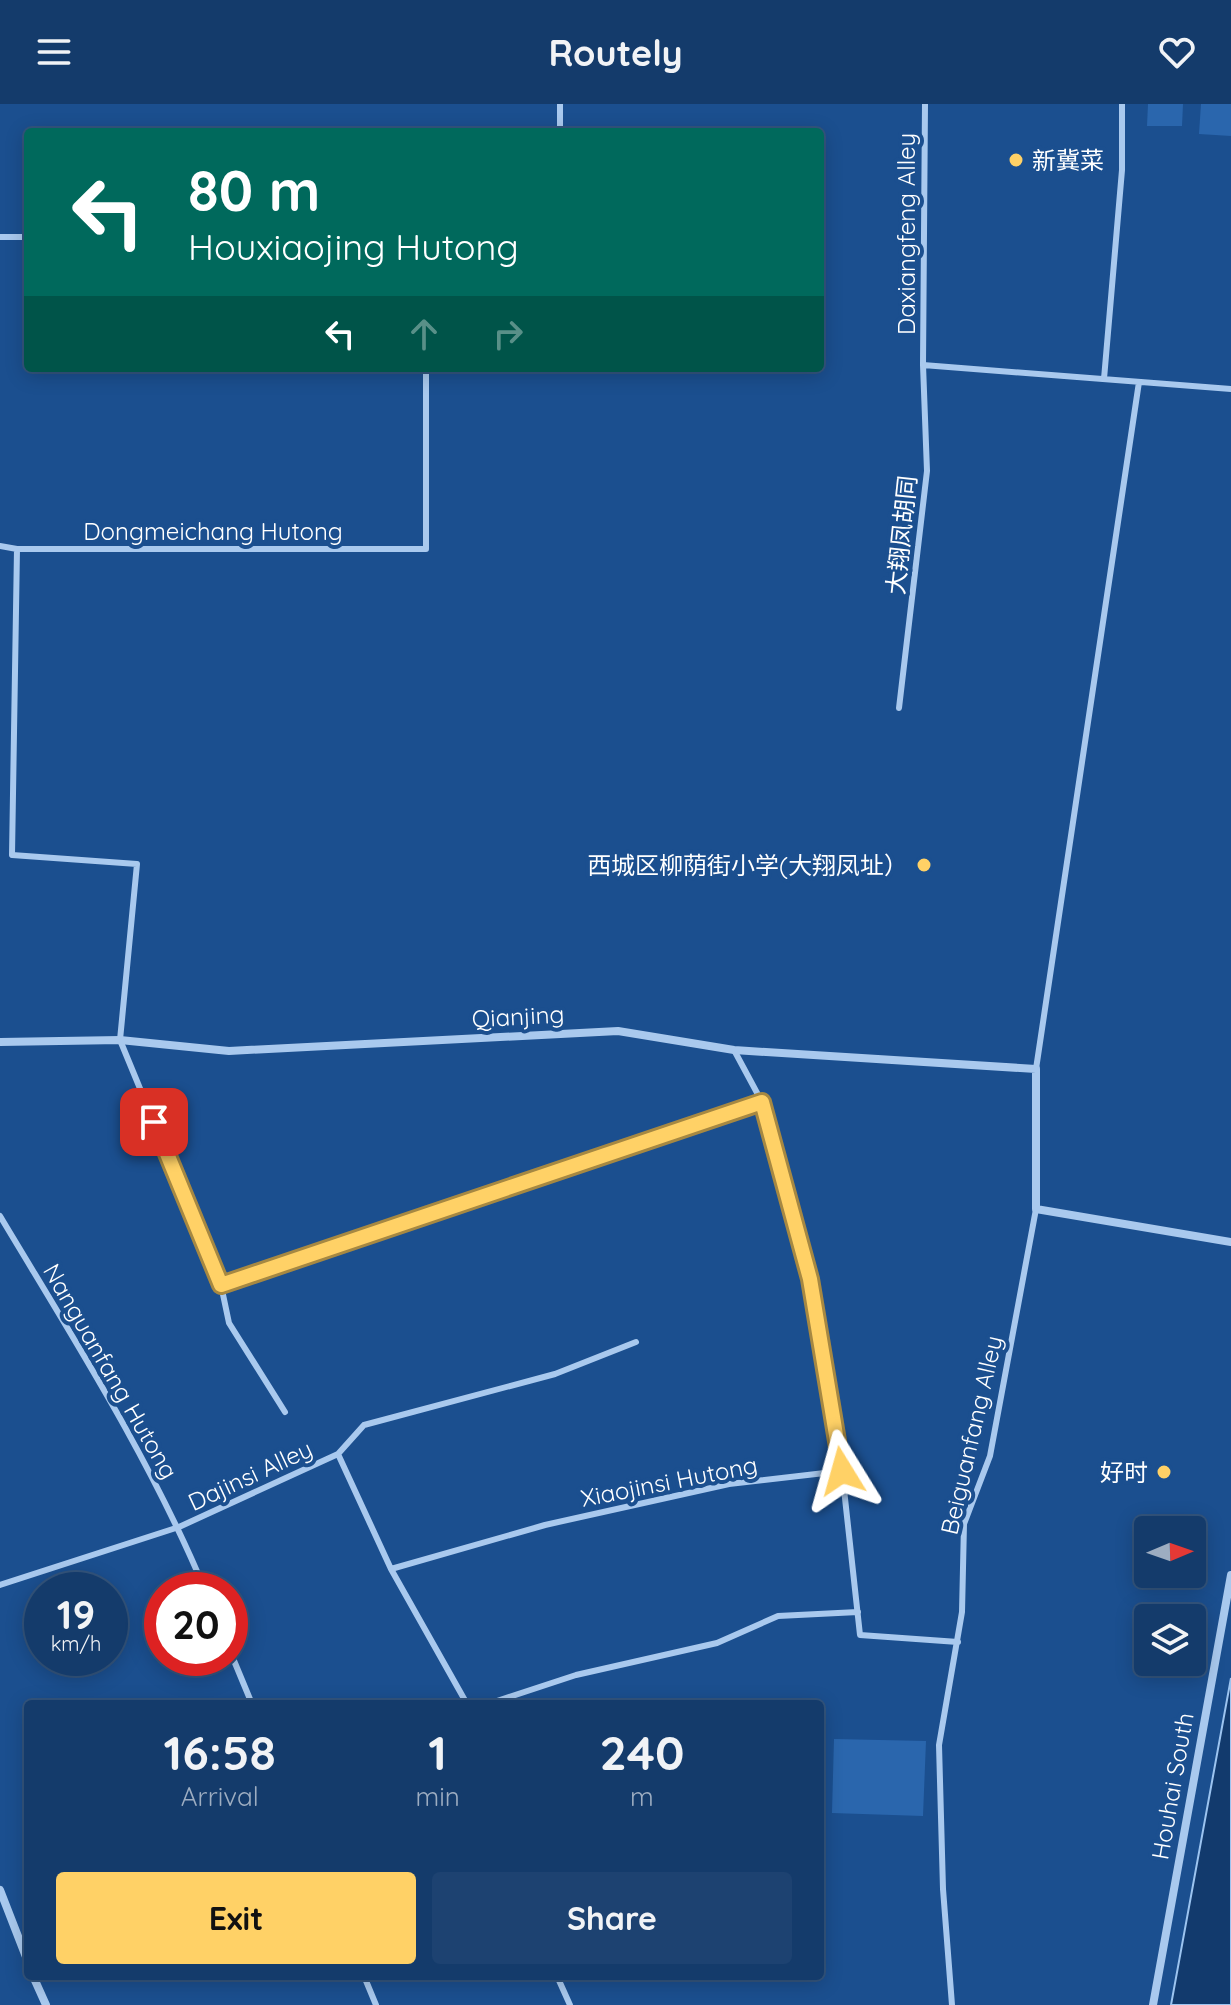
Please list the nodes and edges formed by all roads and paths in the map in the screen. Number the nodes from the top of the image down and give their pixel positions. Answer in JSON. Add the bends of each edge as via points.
{"nodes":[{"id":1,"x":560,"y":104,"type":"edge"},
{"id":2,"x":925,"y":104,"type":"edge"},
{"id":3,"x":1122,"y":104,"type":"edge"},
{"id":4,"x":560,"y":128,"type":"edge"},
{"id":5,"x":0,"y":237,"type":"edge"},
{"id":6,"x":24,"y":237,"type":"edge"},
{"id":7,"x":923,"y":365,"type":"junction"},
{"id":8,"x":426,"y":372,"type":"edge"},
{"id":9,"x":1104,"y":379,"type":"junction"},
{"id":10,"x":1139,"y":382,"type":"junction"},
{"id":11,"x":1231,"y":389,"type":"edge"},
{"id":12,"x":0,"y":546,"type":"edge"},
{"id":13,"x":17,"y":549,"type":"junction"},
{"id":14,"x":899,"y":708,"type":"dead end"},
{"id":15,"x":120,"y":1040,"type":"junction"},
{"id":16,"x":0,"y":1042,"type":"edge"},
{"id":17,"x":734,"y":1050,"type":"junction"},
{"id":18,"x":1036,"y":1069,"type":"junction"},
{"id":19,"x":762,"y":1102,"type":"junction"},
{"id":20,"x":1036,"y":1209,"type":"junction"},
{"id":21,"x":0,"y":1216,"type":"edge"},
{"id":22,"x":1231,"y":1242,"type":"edge"},
{"id":23,"x":221,"y":1285,"type":"junction"},
{"id":24,"x":636,"y":1342,"type":"dead end"},
{"id":25,"x":285,"y":1412,"type":"dead end"},
{"id":26,"x":338,"y":1454,"type":"junction"},
{"id":27,"x":842,"y":1471,"type":"junction"},
{"id":28,"x":179,"y":1527,"type":"junction"},
{"id":29,"x":391,"y":1569,"type":"junction"},
{"id":30,"x":198,"y":1572,"type":"edge"},
{"id":31,"x":1231,"y":1575,"type":"edge"},
{"id":32,"x":0,"y":1585,"type":"edge"},
{"id":33,"x":858,"y":1612,"type":"junction"},
{"id":34,"x":958,"y":1642,"type":"junction"},
{"id":35,"x":240,"y":1676,"type":"edge"},
{"id":36,"x":250,"y":1700,"type":"edge"},
{"id":37,"x":465,"y":1700,"type":"edge"},
{"id":38,"x":500,"y":1700,"type":"edge"},
{"id":39,"x":0,"y":1890,"type":"edge"},
{"id":40,"x":24,"y":1952,"type":"edge"},
{"id":41,"x":35,"y":1980,"type":"edge"},
{"id":42,"x":366,"y":1980,"type":"edge"},
{"id":43,"x":559,"y":1980,"type":"edge"},
{"id":44,"x":46,"y":2005,"type":"edge"},
{"id":45,"x":376,"y":2005,"type":"edge"},
{"id":46,"x":570,"y":2005,"type":"edge"},
{"id":47,"x":952,"y":2005,"type":"edge"},
{"id":48,"x":1153,"y":2005,"type":"edge"}],
"edges":[{"from":1,"to":4,"type":"lane"},
{"from":2,"to":7,"type":"lane","name":"Daxiangfeng Alley"},
{"from":3,"to":9,"type":"lane","via":[[1122,170]]},
{"from":5,"to":6,"type":"lane"},
{"from":7,"to":9,"type":"lane"},
{"from":7,"to":14,"type":"lane","name":"大翔凤胡同","via":[[927,471]]},
{"from":8,"to":13,"type":"lane","name":"Dongmeichang Hutong","via":[[426,549]]},
{"from":9,"to":10,"type":"lane"},
{"from":10,"to":11,"type":"lane"},
{"from":10,"to":18,"type":"lane"},
{"from":12,"to":13,"type":"lane","name":"Dongmeichang Hutong"},
{"from":13,"to":15,"type":"lane","via":[[12,855],[137,864]]},
{"from":15,"to":16,"type":"street","name":"Qianjing"},
{"from":15,"to":17,"type":"street","name":"Qianjing","via":[[229,1051],[618,1031]]},
{"from":15,"to":23,"type":"lane"},
{"from":17,"to":18,"type":"street","name":"Qianjing"},
{"from":17,"to":19,"type":"lane"},
{"from":18,"to":20,"type":"street"},
{"from":19,"to":23,"type":"lane"},
{"from":19,"to":27,"type":"lane","via":[[810,1279]]},
{"from":20,"to":22,"type":"street"},
{"from":20,"to":34,"type":"lane","name":"Beiguanfang Alley","via":[[990,1456],[964,1524]]},
{"from":21,"to":28,"type":"lane","name":"Nanguanfang Hutong"},
{"from":23,"to":25,"type":"lane","via":[[229,1323]]},
{"from":24,"to":26,"type":"lane","via":[[555,1374],[364,1425]]},
{"from":26,"to":28,"type":"lane","name":"Dajinsi Alley"},
{"from":26,"to":29,"type":"lane","name":"Dajinsi Alley"},
{"from":27,"to":29,"type":"lane","name":"Xiaojinsi Hutong","via":[[729,1484],[545,1525]]},
{"from":27,"to":33,"type":"lane"},
{"from":28,"to":30,"type":"lane","name":"Nanguanfang Hutong"},
{"from":28,"to":32,"type":"lane","name":"Dajinsi Alley"},
{"from":29,"to":37,"type":"lane","name":"Dajinsi Alley"},
{"from":31,"to":48,"type":"street","name":"Houhai South"},
{"from":33,"to":34,"type":"lane","via":[[860,1635]]},
{"from":33,"to":38,"type":"lane","via":[[778,1616],[717,1643],[576,1675]]},
{"from":34,"to":47,"type":"lane","name":"Beiguanfang Alley","via":[[939,1745]]},
{"from":35,"to":36,"type":"lane"},
{"from":39,"to":40,"type":"street"},
{"from":41,"to":44,"type":"street"},
{"from":42,"to":45,"type":"lane"},
{"from":43,"to":46,"type":"lane"}]}
